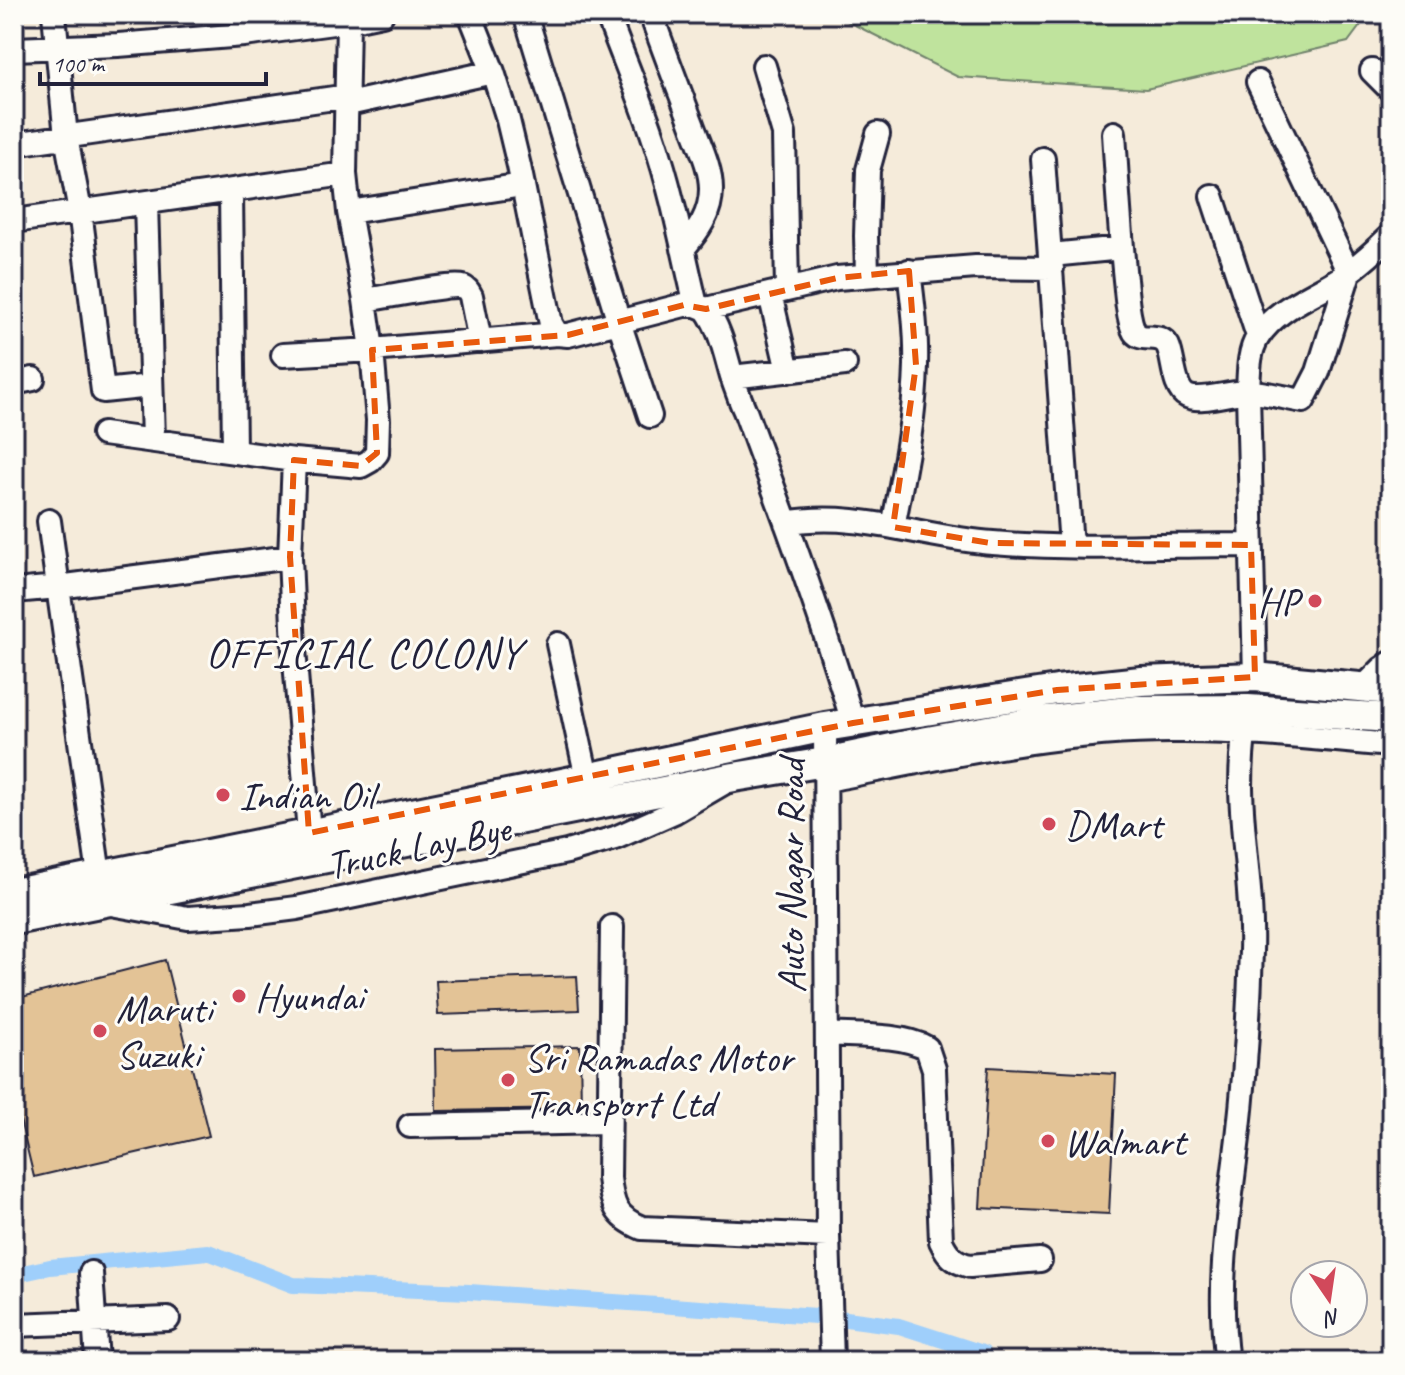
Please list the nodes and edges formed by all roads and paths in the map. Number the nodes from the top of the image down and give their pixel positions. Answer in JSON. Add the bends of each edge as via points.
{"nodes":[{"id":1,"x":54,"y":14,"type":"edge"},
{"id":2,"x":382,"y":14,"type":"edge"},
{"id":3,"x":470,"y":14,"type":"edge"},
{"id":4,"x":525,"y":14,"type":"edge"},
{"id":5,"x":607,"y":14,"type":"edge"},
{"id":6,"x":651,"y":14,"type":"edge"},
{"id":7,"x":348,"y":21,"type":"junction"},
{"id":8,"x":56,"y":47,"type":"junction"},
{"id":9,"x":14,"y":49,"type":"edge"},
{"id":10,"x":764,"y":66,"type":"dead end"},
{"id":11,"x":1372,"y":71,"type":"dead end"},
{"id":12,"x":493,"y":72,"type":"junction"},
{"id":13,"x":1258,"y":82,"type":"dead end"},
{"id":14,"x":1391,"y":90,"type":"edge"},
{"id":15,"x":348,"y":100,"type":"junction"},
{"id":16,"x":1114,"y":133,"type":"dead end"},
{"id":17,"x":878,"y":134,"type":"dead end"},
{"id":18,"x":66,"y":137,"type":"junction"},
{"id":19,"x":14,"y":144,"type":"edge"},
{"id":20,"x":1043,"y":159,"type":"dead end"},
{"id":21,"x":345,"y":174,"type":"junction"},
{"id":22,"x":523,"y":185,"type":"junction"},
{"id":23,"x":231,"y":191,"type":"junction"},
{"id":24,"x":1212,"y":196,"type":"dead end"},
{"id":25,"x":146,"y":203,"type":"junction"},
{"id":26,"x":80,"y":211,"type":"junction"},
{"id":27,"x":349,"y":212,"type":"junction"},
{"id":28,"x":14,"y":221,"type":"edge"},
{"id":29,"x":1391,"y":235,"type":"edge"},
{"id":30,"x":1122,"y":248,"type":"junction"},
{"id":31,"x":683,"y":249,"type":"junction"},
{"id":32,"x":1052,"y":262,"type":"junction"},
{"id":33,"x":909,"y":271,"type":"junction"},
{"id":34,"x":1349,"y":273,"type":"junction"},
{"id":35,"x":867,"y":275,"type":"junction"},
{"id":36,"x":779,"y":292,"type":"junction"},
{"id":37,"x":365,"y":300,"type":"junction"},
{"id":38,"x":701,"y":307,"type":"junction"},
{"id":39,"x":619,"y":322,"type":"junction"},
{"id":40,"x":557,"y":334,"type":"junction"},
{"id":41,"x":1258,"y":336,"type":"junction"},
{"id":42,"x":480,"y":341,"type":"junction"},
{"id":43,"x":372,"y":350,"type":"junction"},
{"id":44,"x":283,"y":355,"type":"dead end"},
{"id":45,"x":845,"y":364,"type":"dead end"},
{"id":46,"x":788,"y":371,"type":"junction"},
{"id":47,"x":732,"y":377,"type":"junction"},
{"id":48,"x":151,"y":386,"type":"junction"},
{"id":49,"x":1248,"y":392,"type":"junction"},
{"id":50,"x":650,"y":416,"type":"dead end"},
{"id":51,"x":103,"y":434,"type":"dead end"},
{"id":52,"x":153,"y":440,"type":"junction"},
{"id":53,"x":234,"y":452,"type":"junction"},
{"id":54,"x":294,"y":460,"type":"junction"},
{"id":55,"x":49,"y":521,"type":"dead end"},
{"id":56,"x":786,"y":523,"type":"junction"},
{"id":57,"x":893,"y":527,"type":"junction"},
{"id":58,"x":1251,"y":545,"type":"junction"},
{"id":59,"x":1071,"y":546,"type":"junction"},
{"id":60,"x":290,"y":557,"type":"junction"},
{"id":61,"x":58,"y":587,"type":"junction"},
{"id":62,"x":14,"y":591,"type":"edge"},
{"id":63,"x":558,"y":644,"type":"dead end"},
{"id":64,"x":1391,"y":663,"type":"edge"},
{"id":65,"x":1255,"y":677,"type":"junction"},
{"id":66,"x":1378,"y":688,"type":"edge"},
{"id":67,"x":1391,"y":718,"type":"edge"},
{"id":68,"x":1246,"y":721,"type":"junction"},
{"id":69,"x":839,"y":725,"type":"junction"},
{"id":70,"x":1391,"y":745,"type":"edge"},
{"id":71,"x":826,"y":771,"type":"junction"},
{"id":72,"x":734,"y":777,"type":"junction"},
{"id":73,"x":587,"y":778,"type":"junction"},
{"id":74,"x":309,"y":833,"type":"junction"},
{"id":75,"x":100,"y":888,"type":"junction"},
{"id":76,"x":14,"y":893,"type":"edge"},
{"id":77,"x":14,"y":920,"type":"edge"},
{"id":78,"x":612,"y":927,"type":"dead end"},
{"id":79,"x":827,"y":1034,"type":"junction"},
{"id":80,"x":609,"y":1122,"type":"junction"},
{"id":81,"x":410,"y":1126,"type":"dead end"},
{"id":82,"x":828,"y":1236,"type":"junction"},
{"id":83,"x":1040,"y":1260,"type":"dead end"},
{"id":84,"x":91,"y":1273,"type":"dead end"},
{"id":85,"x":168,"y":1319,"type":"dead end"},
{"id":86,"x":95,"y":1321,"type":"junction"},
{"id":87,"x":14,"y":1325,"type":"edge"},
{"id":88,"x":97,"y":1361,"type":"edge"},
{"id":89,"x":832,"y":1361,"type":"edge"},
{"id":90,"x":1227,"y":1361,"type":"edge"}],
"edges":[{"from":1,"to":8,"type":"street"},
{"from":2,"to":7,"type":"street"},
{"from":3,"to":12,"type":"street"},
{"from":4,"to":39,"type":"street"},
{"from":5,"to":31,"type":"street","name":"Auto Nagar Road","via":[[656,146]]},
{"from":6,"to":31,"type":"street","via":[[710,181],[705,217]]},
{"from":7,"to":8,"type":"street","via":[[244,35]]},
{"from":7,"to":15,"type":"street"},
{"from":8,"to":9,"type":"street"},
{"from":8,"to":18,"type":"street"},
{"from":10,"to":36,"type":"street","via":[[784,134]]},
{"from":11,"to":14,"type":"street"},
{"from":12,"to":15,"type":"street"},
{"from":12,"to":22,"type":"street"},
{"from":13,"to":34,"type":"street"},
{"from":15,"to":18,"type":"street"},
{"from":15,"to":21,"type":"street"},
{"from":16,"to":30,"type":"street"},
{"from":17,"to":35,"type":"street","via":[[868,170]]},
{"from":18,"to":19,"type":"street"},
{"from":18,"to":26,"type":"street"},
{"from":20,"to":32,"type":"street"},
{"from":21,"to":23,"type":"street"},
{"from":21,"to":27,"type":"street"},
{"from":22,"to":27,"type":"street"},
{"from":22,"to":40,"type":"street"},
{"from":23,"to":25,"type":"street"},
{"from":23,"to":53,"type":"street"},
{"from":24,"to":41,"type":"street"},
{"from":25,"to":26,"type":"street"},
{"from":25,"to":48,"type":"street"},
{"from":26,"to":28,"type":"street"},
{"from":26,"to":48,"type":"street","via":[[103,391]]},
{"from":27,"to":37,"type":"street"},
{"from":29,"to":34,"type":"street"},
{"from":30,"to":32,"type":"street"},
{"from":30,"to":49,"type":"street","via":[[1133,331],[1167,344],[1181,391],[1198,398]]},
{"from":31,"to":38,"type":"street","name":"Auto Nagar Road"},
{"from":32,"to":33,"type":"street"},
{"from":32,"to":59,"type":"street"},
{"from":33,"to":35,"type":"street"},
{"from":33,"to":57,"type":"street","via":[[915,389]]},
{"from":34,"to":41,"type":"street","via":[[1288,308]]},
{"from":34,"to":49,"type":"street","via":[[1318,372],[1303,401]]},
{"from":35,"to":36,"type":"street"},
{"from":36,"to":38,"type":"street"},
{"from":36,"to":46,"type":"street"},
{"from":37,"to":42,"type":"street","via":[[463,287],[471,296]]},
{"from":37,"to":43,"type":"street"},
{"from":38,"to":39,"type":"street","via":[[684,305]]},
{"from":38,"to":47,"type":"street","name":"Auto Nagar Road","via":[[713,319]]},
{"from":39,"to":40,"type":"street"},
{"from":39,"to":50,"type":"street"},
{"from":40,"to":42,"type":"street"},
{"from":41,"to":49,"type":"street"},
{"from":42,"to":43,"type":"street"},
{"from":43,"to":44,"type":"street"},
{"from":43,"to":54,"type":"street","via":[[377,453],[361,466]]},
{"from":45,"to":46,"type":"street"},
{"from":46,"to":47,"type":"street"},
{"from":47,"to":56,"type":"street","name":"Auto Nagar Road"},
{"from":48,"to":52,"type":"street"},
{"from":49,"to":58,"type":"street"},
{"from":51,"to":52,"type":"street"},
{"from":52,"to":53,"type":"street"},
{"from":53,"to":54,"type":"street"},
{"from":54,"to":60,"type":"street"},
{"from":55,"to":61,"type":"street"},
{"from":56,"to":57,"type":"street","via":[[841,520]]},
{"from":56,"to":69,"type":"street","name":"Auto Nagar Road","via":[[835,664]]},
{"from":57,"to":59,"type":"street","via":[[990,543]]},
{"from":58,"to":59,"type":"street"},
{"from":58,"to":65,"type":"street"},
{"from":60,"to":61,"type":"street"},
{"from":60,"to":74,"type":"street"},
{"from":61,"to":62,"type":"street"},
{"from":61,"to":75,"type":"street"},
{"from":63,"to":73,"type":"street"},
{"from":64,"to":66,"type":"street","via":[[1382,669]]},
{"from":65,"to":66,"type":"main road"},
{"from":65,"to":69,"type":"main road","via":[[1057,690]]},
{"from":67,"to":68,"type":"main road"},
{"from":68,"to":70,"type":"street"},
{"from":68,"to":71,"type":"main road","via":[[1138,710],[1039,721],[916,743]]},
{"from":68,"to":90,"type":"street","via":[[1241,788],[1252,922],[1245,1072],[1222,1278]]},
{"from":69,"to":71,"type":"street","name":"Auto Nagar Road"},
{"from":69,"to":73,"type":"main road"},
{"from":71,"to":72,"type":"main road"},
{"from":71,"to":79,"type":"street","name":"Auto Nagar Road"},
{"from":72,"to":75,"type":"main road"},
{"from":72,"to":75,"type":"street","name":"Truck Lay Bye","via":[[615,838],[297,908],[188,918]]},
{"from":73,"to":74,"type":"main road"},
{"from":74,"to":75,"type":"main road"},
{"from":75,"to":76,"type":"main road"},
{"from":75,"to":77,"type":"main road"},
{"from":78,"to":80,"type":"street"},
{"from":79,"to":82,"type":"street","name":"Auto Nagar Road"},
{"from":79,"to":83,"type":"street","via":[[904,1040],[927,1048],[934,1069],[941,1241],[951,1258],[970,1266]]},
{"from":80,"to":81,"type":"street"},
{"from":80,"to":82,"type":"street","via":[[612,1199],[630,1223],[642,1228]]},
{"from":82,"to":89,"type":"street","name":"Auto Nagar Road"},
{"from":84,"to":86,"type":"street"},
{"from":85,"to":86,"type":"street"},
{"from":86,"to":87,"type":"street"},
{"from":86,"to":88,"type":"street"}]}
